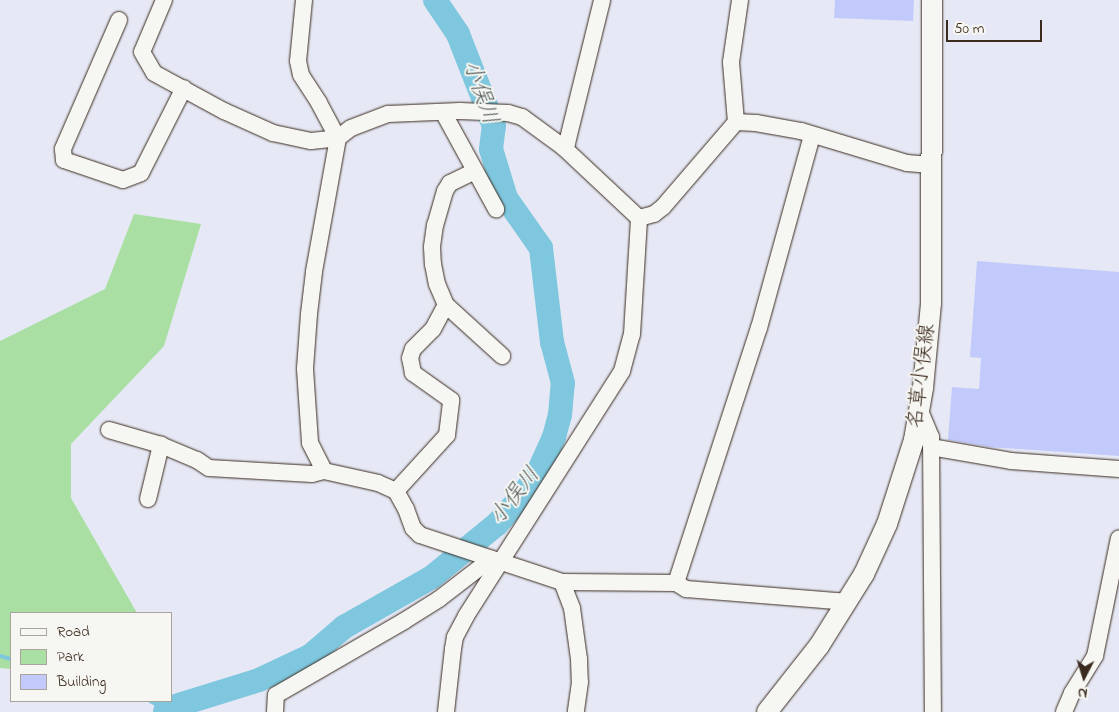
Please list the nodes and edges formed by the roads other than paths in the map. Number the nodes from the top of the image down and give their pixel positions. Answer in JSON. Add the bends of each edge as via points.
{"nodes":[{"id":1,"x":164,"y":0,"type":"edge"},
{"id":2,"x":304,"y":0,"type":"edge"},
{"id":3,"x":602,"y":0,"type":"edge"},
{"id":4,"x":740,"y":0,"type":"edge"},
{"id":5,"x":932,"y":0,"type":"edge"},
{"id":6,"x":119,"y":20,"type":"dead end"},
{"id":7,"x":184,"y":88,"type":"junction"},
{"id":8,"x":443,"y":112,"type":"junction"},
{"id":9,"x":736,"y":122,"type":"junction"},
{"id":10,"x":812,"y":135,"type":"junction"},
{"id":11,"x":338,"y":138,"type":"junction"},
{"id":12,"x":563,"y":147,"type":"junction"},
{"id":13,"x":931,"y":165,"type":"junction"},
{"id":14,"x":475,"y":171,"type":"junction"},
{"id":15,"x":496,"y":210,"type":"dead end"},
{"id":16,"x":639,"y":218,"type":"junction"},
{"id":17,"x":446,"y":305,"type":"junction"},
{"id":18,"x":502,"y":356,"type":"dead end"},
{"id":19,"x":920,"y":411,"type":"junction"},
{"id":20,"x":109,"y":430,"type":"dead end"},
{"id":21,"x":161,"y":446,"type":"junction"},
{"id":22,"x":931,"y":447,"type":"junction"},
{"id":23,"x":1119,"y":469,"type":"edge"},
{"id":24,"x":324,"y":471,"type":"junction"},
{"id":25,"x":396,"y":491,"type":"junction"},
{"id":26,"x":148,"y":499,"type":"dead end"},
{"id":27,"x":1119,"y":538,"type":"edge"},
{"id":28,"x":493,"y":559,"type":"junction"},
{"id":29,"x":562,"y":582,"type":"junction"},
{"id":30,"x":676,"y":584,"type":"junction"},
{"id":31,"x":848,"y":602,"type":"junction"},
{"id":32,"x":275,"y":712,"type":"edge"},
{"id":33,"x":446,"y":712,"type":"edge"},
{"id":34,"x":576,"y":712,"type":"edge"},
{"id":35,"x":766,"y":712,"type":"edge"},
{"id":36,"x":933,"y":712,"type":"edge"},
{"id":37,"x":1064,"y":712,"type":"edge"}],
"edges":[{"from":1,"to":7,"type":"street","via":[[142,52],[154,73]]},
{"from":2,"to":11,"type":"street","via":[[298,62],[301,75]]},
{"from":3,"to":12,"type":"street","via":[[567,142]]},
{"from":4,"to":9,"type":"street","via":[[731,62]]},
{"from":5,"to":13,"type":"main road","name":"名草小俣線"},
{"from":6,"to":7,"type":"street","via":[[62,149],[64,160],[123,180],[141,173]]},
{"from":7,"to":11,"type":"street","via":[[273,133],[311,141]]},
{"from":8,"to":11,"type":"street","via":[[388,114],[351,128]]},
{"from":8,"to":12,"type":"street","via":[[494,111],[522,117]]},
{"from":8,"to":14,"type":"street"},
{"from":9,"to":10,"type":"street"},
{"from":9,"to":16,"type":"street","via":[[663,207],[654,214]]},
{"from":10,"to":13,"type":"street","via":[[907,164]]},
{"from":10,"to":30,"type":"street","via":[[759,328]]},
{"from":11,"to":24,"type":"street","via":[[314,272],[305,369],[310,443]]},
{"from":12,"to":16,"type":"street"},
{"from":13,"to":19,"type":"main road","name":"名草小俣線","via":[[931,302]]},
{"from":14,"to":15,"type":"street"},
{"from":14,"to":17,"type":"street","via":[[450,183],[435,225],[433,264]]},
{"from":16,"to":28,"type":"street","via":[[632,334],[622,371]]},
{"from":17,"to":18,"type":"street"},
{"from":17,"to":25,"type":"street","via":[[433,329],[413,349],[410,358],[412,372],[451,400],[447,435]]},
{"from":19,"to":22,"type":"street"},
{"from":19,"to":31,"type":"main road","name":"名草小俣線","via":[[887,524]]},
{"from":20,"to":21,"type":"street"},
{"from":21,"to":24,"type":"street","via":[[220,470],[312,474]]},
{"from":21,"to":26,"type":"street"},
{"from":22,"to":23,"type":"street","via":[[1011,461]]},
{"from":22,"to":36,"type":"street"},
{"from":24,"to":25,"type":"street","via":[[378,482]]},
{"from":25,"to":28,"type":"street","via":[[413,528],[420,535]]},
{"from":27,"to":37,"type":"street","via":[[1095,656]]},
{"from":28,"to":29,"type":"street"},
{"from":28,"to":32,"type":"street","via":[[440,599],[276,695]]},
{"from":28,"to":33,"type":"street","via":[[455,637]]},
{"from":29,"to":30,"type":"street"},
{"from":29,"to":34,"type":"street","via":[[572,608],[579,659]]},
{"from":30,"to":31,"type":"street","via":[[686,589]]},
{"from":31,"to":35,"type":"main road","name":"名草小俣線","via":[[805,666]]}]}
